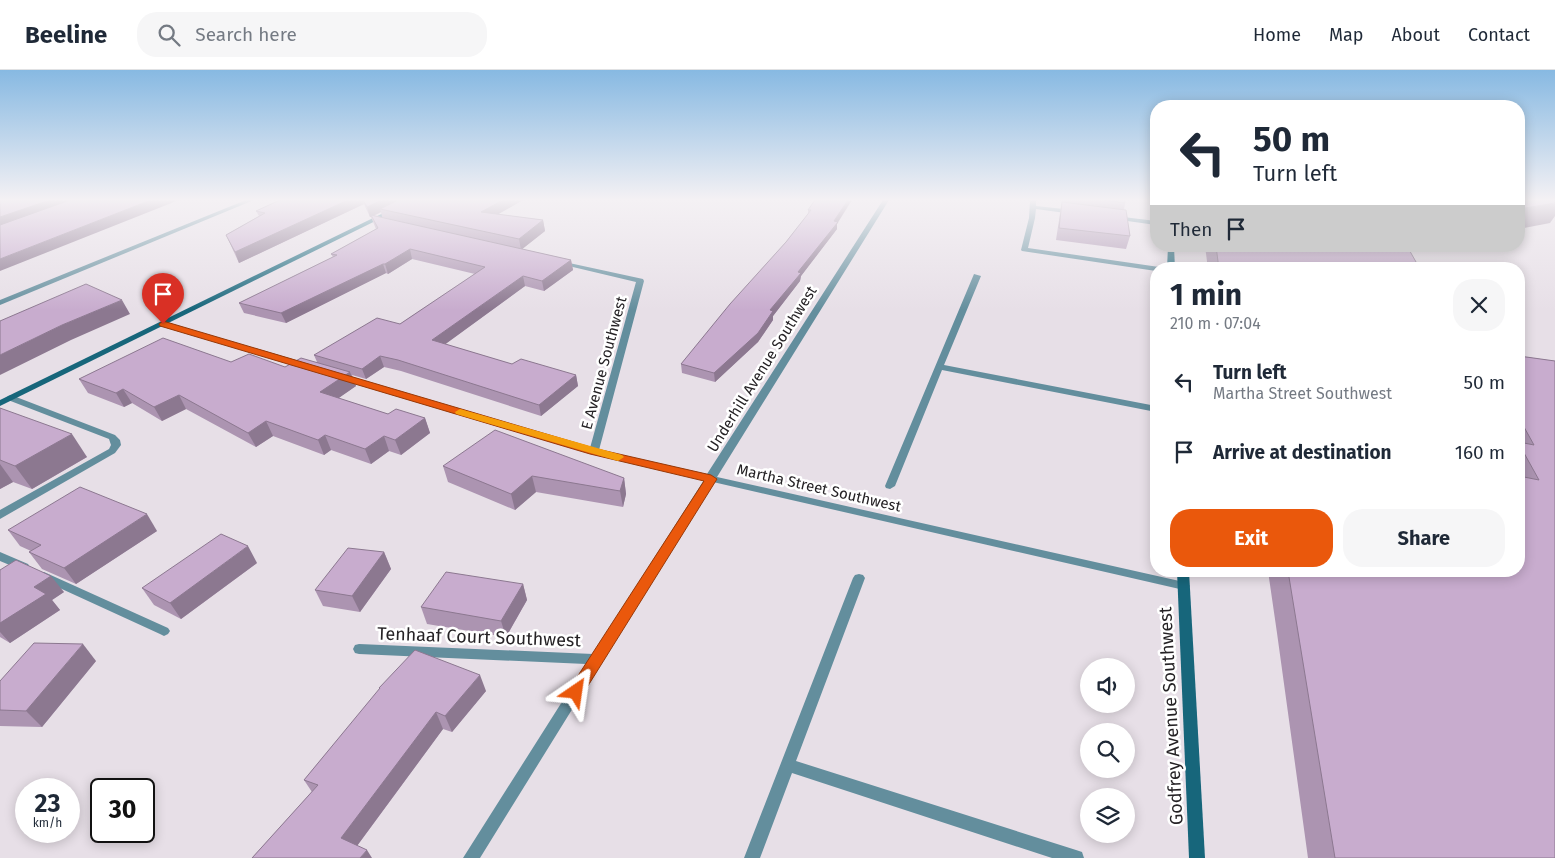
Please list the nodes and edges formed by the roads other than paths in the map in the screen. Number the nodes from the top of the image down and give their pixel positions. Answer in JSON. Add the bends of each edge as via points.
{"nodes":[{"id":1,"x":162,"y":237,"type":"edge"},
{"id":2,"x":340,"y":237,"type":"edge"},
{"id":3,"x":863,"y":237,"type":"edge"},
{"id":4,"x":1027,"y":237,"type":"edge"},
{"id":5,"x":555,"y":262,"type":"edge"},
{"id":6,"x":1150,"y":268,"type":"edge"},
{"id":7,"x":977,"y":276,"type":"dead end"},
{"id":8,"x":0,"y":304,"type":"edge"},
{"id":9,"x":163,"y":324,"type":"junction"},
{"id":10,"x":939,"y":366,"type":"junction"},
{"id":11,"x":11,"y":398,"type":"junction"},
{"id":12,"x":0,"y":403,"type":"edge"},
{"id":13,"x":1150,"y":408,"type":"edge"},
{"id":14,"x":594,"y":452,"type":"junction"},
{"id":15,"x":711,"y":479,"type":"junction"},
{"id":16,"x":890,"y":486,"type":"dead end"},
{"id":17,"x":0,"y":515,"type":"edge"},
{"id":18,"x":0,"y":556,"type":"edge"},
{"id":19,"x":1183,"y":577,"type":"edge"},
{"id":20,"x":859,"y":578,"type":"dead end"},
{"id":21,"x":1184,"y":586,"type":"junction"},
{"id":22,"x":164,"y":631,"type":"dead end"},
{"id":23,"x":359,"y":649,"type":"dead end"},
{"id":24,"x":596,"y":659,"type":"junction"},
{"id":25,"x":788,"y":765,"type":"junction"},
{"id":26,"x":471,"y":858,"type":"edge"},
{"id":27,"x":752,"y":858,"type":"edge"},
{"id":28,"x":1076,"y":858,"type":"edge"},
{"id":29,"x":1197,"y":858,"type":"edge"}],
"edges":[{"from":1,"to":8,"type":"street"},
{"from":2,"to":9,"type":"main road"},
{"from":3,"to":15,"type":"street","name":"Underhill Avenue Southwest"},
{"from":4,"to":6,"type":"street","via":[[1024,250]]},
{"from":5,"to":14,"type":"street","name":"E Avenue Southwest","via":[[640,281]]},
{"from":7,"to":10,"type":"street"},
{"from":9,"to":11,"type":"main road"},
{"from":9,"to":14,"type":"street","name":"Martha Street Southwest"},
{"from":10,"to":13,"type":"street"},
{"from":10,"to":16,"type":"street"},
{"from":11,"to":12,"type":"main road"},
{"from":11,"to":17,"type":"street","via":[[112,437],[116,446]]},
{"from":14,"to":15,"type":"street","name":"Martha Street Southwest"},
{"from":15,"to":21,"type":"street","name":"Martha Street Southwest"},
{"from":15,"to":24,"type":"street","name":"Underhill Avenue Southwest"},
{"from":18,"to":22,"type":"street"},
{"from":19,"to":21,"type":"main road","name":"Godfrey Avenue Southwest"},
{"from":20,"to":25,"type":"street"},
{"from":21,"to":29,"type":"main road","name":"Godfrey Avenue Southwest"},
{"from":23,"to":24,"type":"street","name":"Tenhaaf Court Southwest"},
{"from":24,"to":26,"type":"street","name":"Underhill Avenue Southwest"},
{"from":25,"to":27,"type":"street"},
{"from":25,"to":28,"type":"street"}]}
